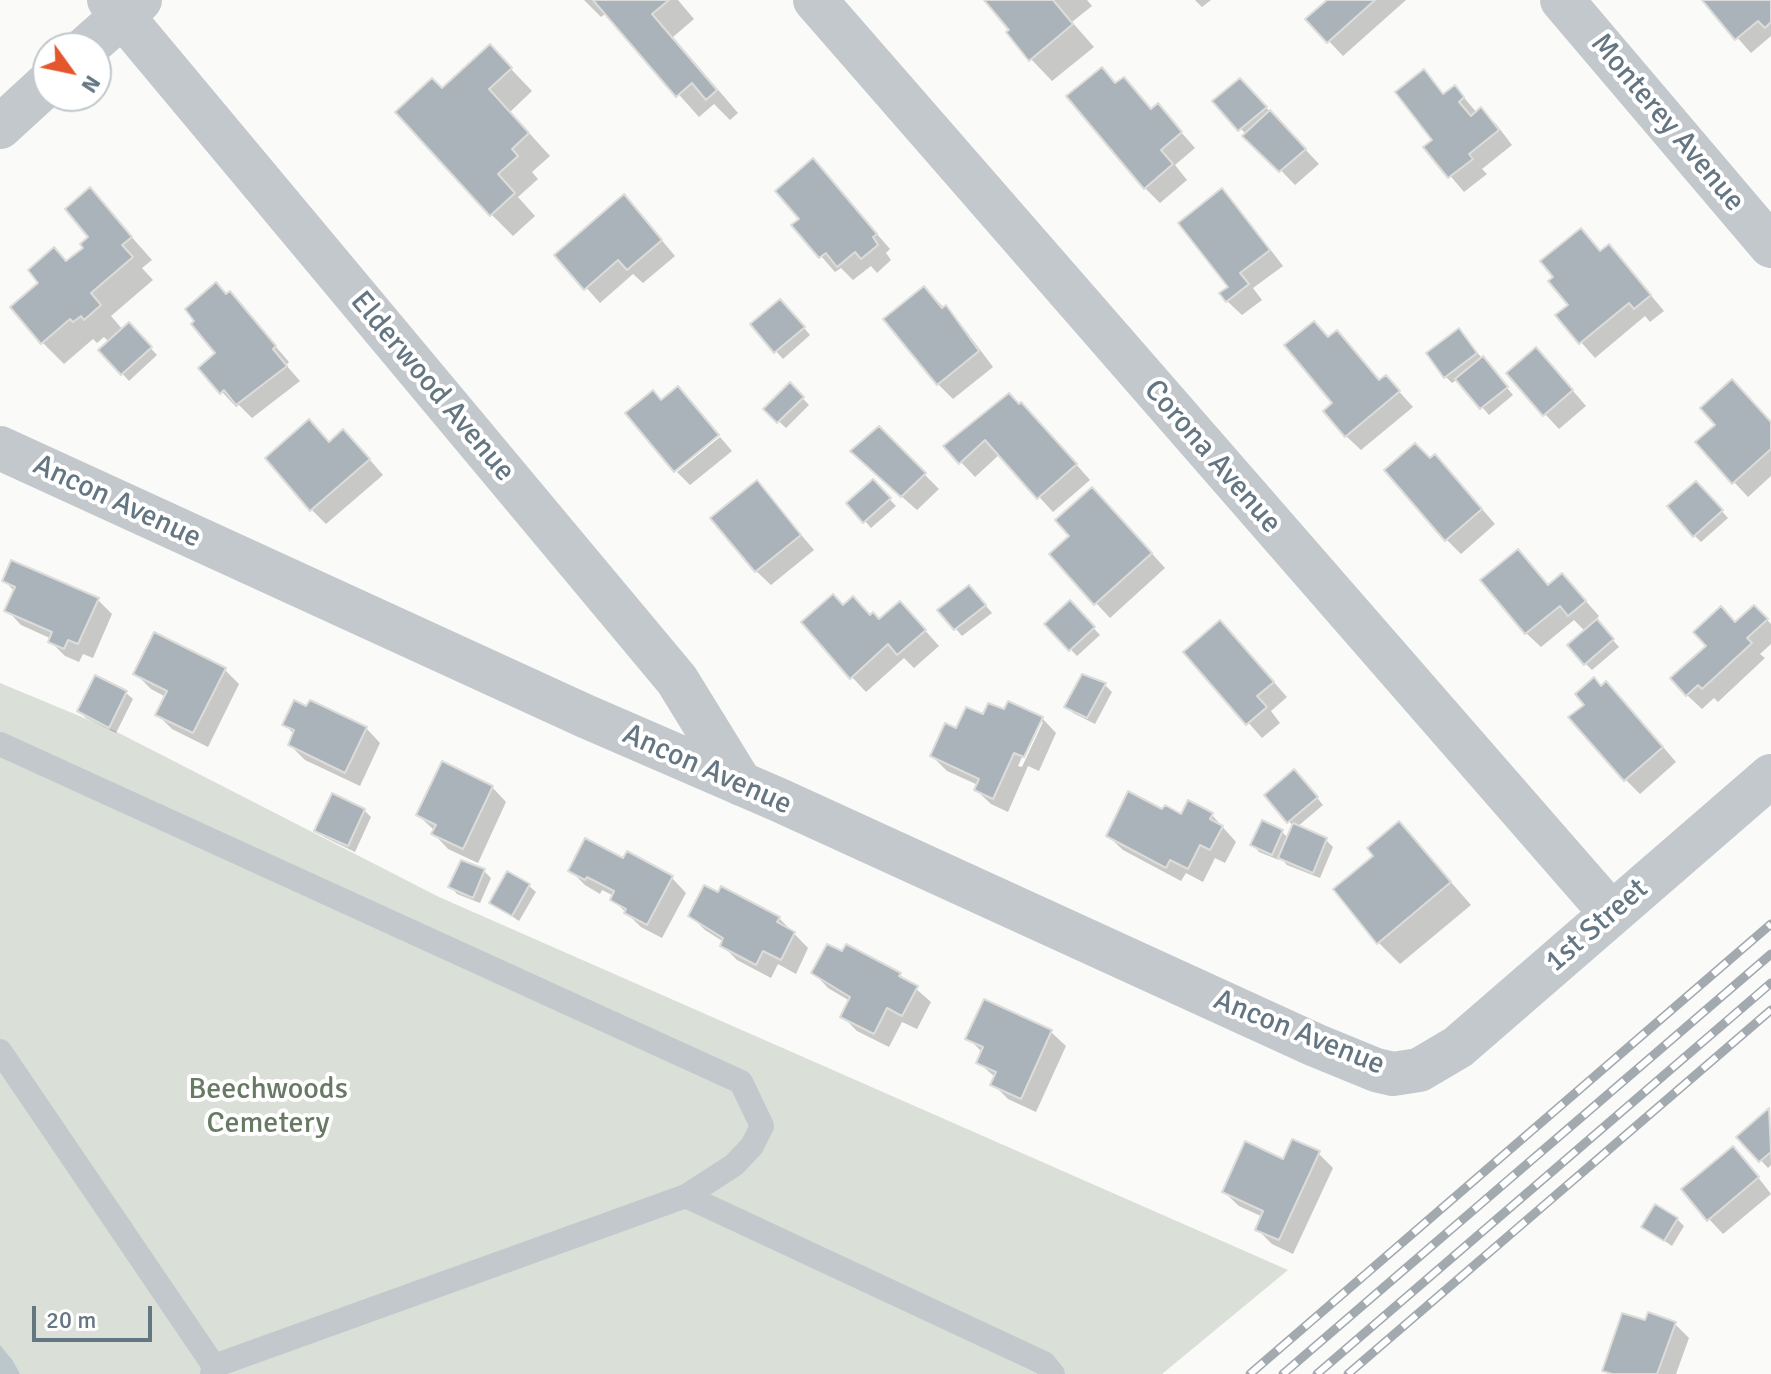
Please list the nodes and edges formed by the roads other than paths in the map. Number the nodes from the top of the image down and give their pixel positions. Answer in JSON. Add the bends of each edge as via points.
{"nodes":[{"id":1,"x":815,"y":0,"type":"edge"},
{"id":2,"x":1562,"y":0,"type":"edge"},
{"id":3,"x":124,"y":5,"type":"edge"},
{"id":4,"x":100,"y":32,"type":"edge"},
{"id":5,"x":32,"y":98,"type":"edge"},
{"id":6,"x":0,"y":127,"type":"edge"},
{"id":7,"x":1771,"y":246,"type":"edge"},
{"id":8,"x":0,"y":448,"type":"edge"},
{"id":9,"x":0,"y":744,"type":"edge"},
{"id":10,"x":1771,"y":776,"type":"edge"},
{"id":11,"x":741,"y":784,"type":"junction"},
{"id":12,"x":1611,"y":913,"type":"junction"},
{"id":13,"x":0,"y":1051,"type":"edge"},
{"id":14,"x":1419,"y":1070,"type":"joint"},
{"id":15,"x":686,"y":1196,"type":"junction"},
{"id":16,"x":213,"y":1370,"type":"edge"},
{"id":17,"x":1053,"y":1374,"type":"edge"}],
"edges":[{"from":1,"to":12,"type":"street","name":"Corona Avenue"},
{"from":2,"to":7,"type":"street","name":"Monterey Avenue"},
{"from":3,"to":4,"type":"street"},
{"from":3,"to":11,"type":"street","name":"Elderwood Avenue","via":[[677,680]]},
{"from":5,"to":6,"type":"street"},
{"from":8,"to":11,"type":"street","name":"Ancon Avenue"},
{"from":9,"to":15,"type":"lane","via":[[741,1082],[762,1126],[734,1165]]},
{"from":10,"to":12,"type":"street","name":"1st Street"},
{"from":11,"to":14,"type":"street","name":"Ancon Avenue","via":[[1315,1045],[1376,1070]]},
{"from":12,"to":14,"type":"street","name":"1st Street","via":[[1458,1047]]},
{"from":13,"to":16,"type":"lane"},
{"from":15,"to":16,"type":"lane"},
{"from":15,"to":17,"type":"lane","via":[[1044,1363]]}]}
